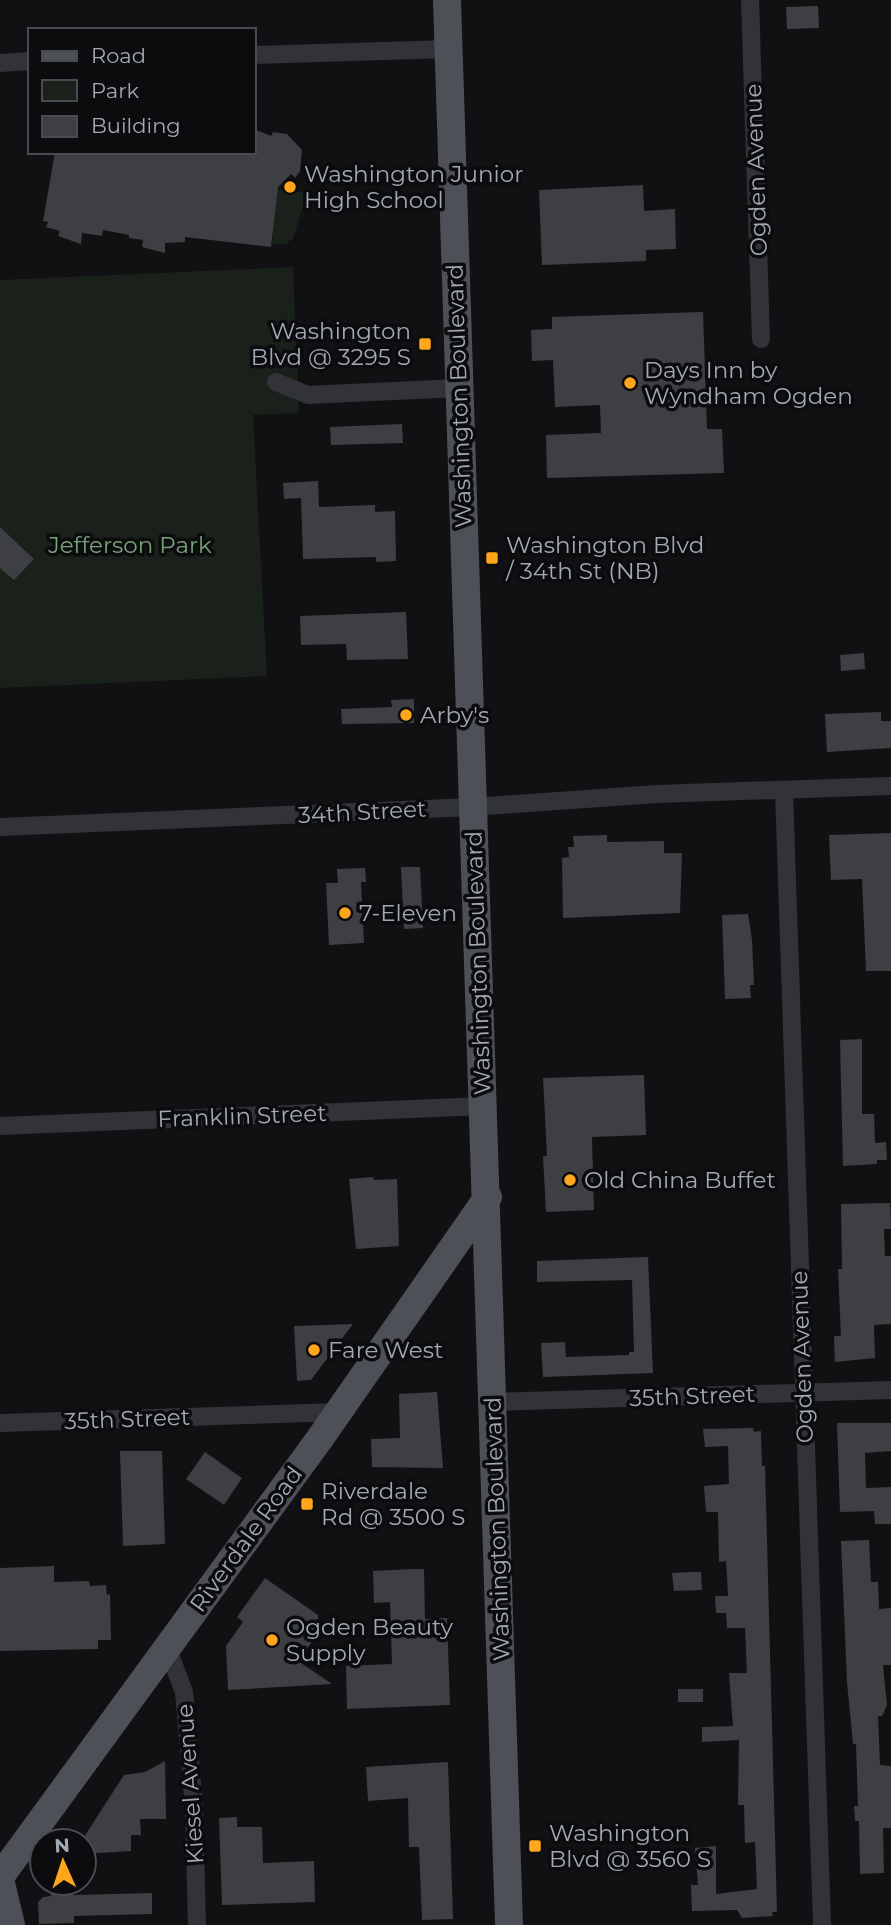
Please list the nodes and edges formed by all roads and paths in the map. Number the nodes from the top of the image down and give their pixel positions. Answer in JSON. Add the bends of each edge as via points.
{"nodes":[{"id":1,"x":447,"y":0,"type":"edge"},
{"id":2,"x":750,"y":0,"type":"edge"},
{"id":3,"x":449,"y":49,"type":"junction"},
{"id":4,"x":256,"y":55,"type":"edge"},
{"id":5,"x":28,"y":61,"type":"edge"},
{"id":6,"x":0,"y":62,"type":"edge"},
{"id":7,"x":761,"y":339,"type":"dead end"},
{"id":8,"x":276,"y":382,"type":"dead end"},
{"id":9,"x":458,"y":388,"type":"junction"},
{"id":10,"x":891,"y":786,"type":"edge"},
{"id":11,"x":784,"y":790,"type":"junction"},
{"id":12,"x":472,"y":807,"type":"junction"},
{"id":13,"x":0,"y":827,"type":"edge"},
{"id":14,"x":484,"y":1106,"type":"junction"},
{"id":15,"x":0,"y":1126,"type":"edge"},
{"id":16,"x":488,"y":1197,"type":"junction"},
{"id":17,"x":891,"y":1390,"type":"edge"},
{"id":18,"x":803,"y":1392,"type":"junction"},
{"id":19,"x":493,"y":1402,"type":"junction"},
{"id":20,"x":338,"y":1412,"type":"junction"},
{"id":21,"x":0,"y":1423,"type":"edge"},
{"id":22,"x":167,"y":1647,"type":"junction"},
{"id":23,"x":0,"y":1878,"type":"edge"},
{"id":24,"x":11,"y":1925,"type":"edge"},
{"id":25,"x":197,"y":1925,"type":"edge"},
{"id":26,"x":509,"y":1925,"type":"edge"},
{"id":27,"x":822,"y":1925,"type":"edge"}],
"edges":[{"from":1,"to":3,"type":"main road","name":"Washington Boulevard"},
{"from":2,"to":7,"type":"street","name":"Ogden Avenue"},
{"from":3,"to":4,"type":"street"},
{"from":3,"to":9,"type":"main road","name":"Washington Boulevard"},
{"from":5,"to":6,"type":"street"},
{"from":8,"to":9,"type":"street","via":[[308,394]]},
{"from":9,"to":12,"type":"main road","name":"Washington Boulevard"},
{"from":10,"to":11,"type":"street","name":"34th Street"},
{"from":11,"to":12,"type":"street","name":"34th Street"},
{"from":11,"to":18,"type":"street","name":"Ogden Avenue"},
{"from":12,"to":13,"type":"street","name":"34th Street"},
{"from":12,"to":14,"type":"main road","name":"Washington Boulevard"},
{"from":14,"to":15,"type":"street","name":"Franklin Street"},
{"from":14,"to":16,"type":"main road","name":"Washington Boulevard"},
{"from":16,"to":19,"type":"main road","name":"Washington Boulevard"},
{"from":16,"to":20,"type":"main road","name":"Riverdale Road"},
{"from":17,"to":18,"type":"street","name":"35th Street"},
{"from":18,"to":19,"type":"street","name":"35th Street"},
{"from":18,"to":27,"type":"street","name":"Ogden Avenue"},
{"from":19,"to":26,"type":"main road","name":"Washington Boulevard"},
{"from":20,"to":21,"type":"street","name":"35th Street"},
{"from":20,"to":22,"type":"main road","name":"Riverdale Road"},
{"from":22,"to":23,"type":"main road","name":"Riverdale Road"},
{"from":22,"to":25,"type":"street","name":"Kiesel Avenue","via":[[184,1692],[194,1807]]},
{"from":23,"to":24,"type":"main road"}]}
